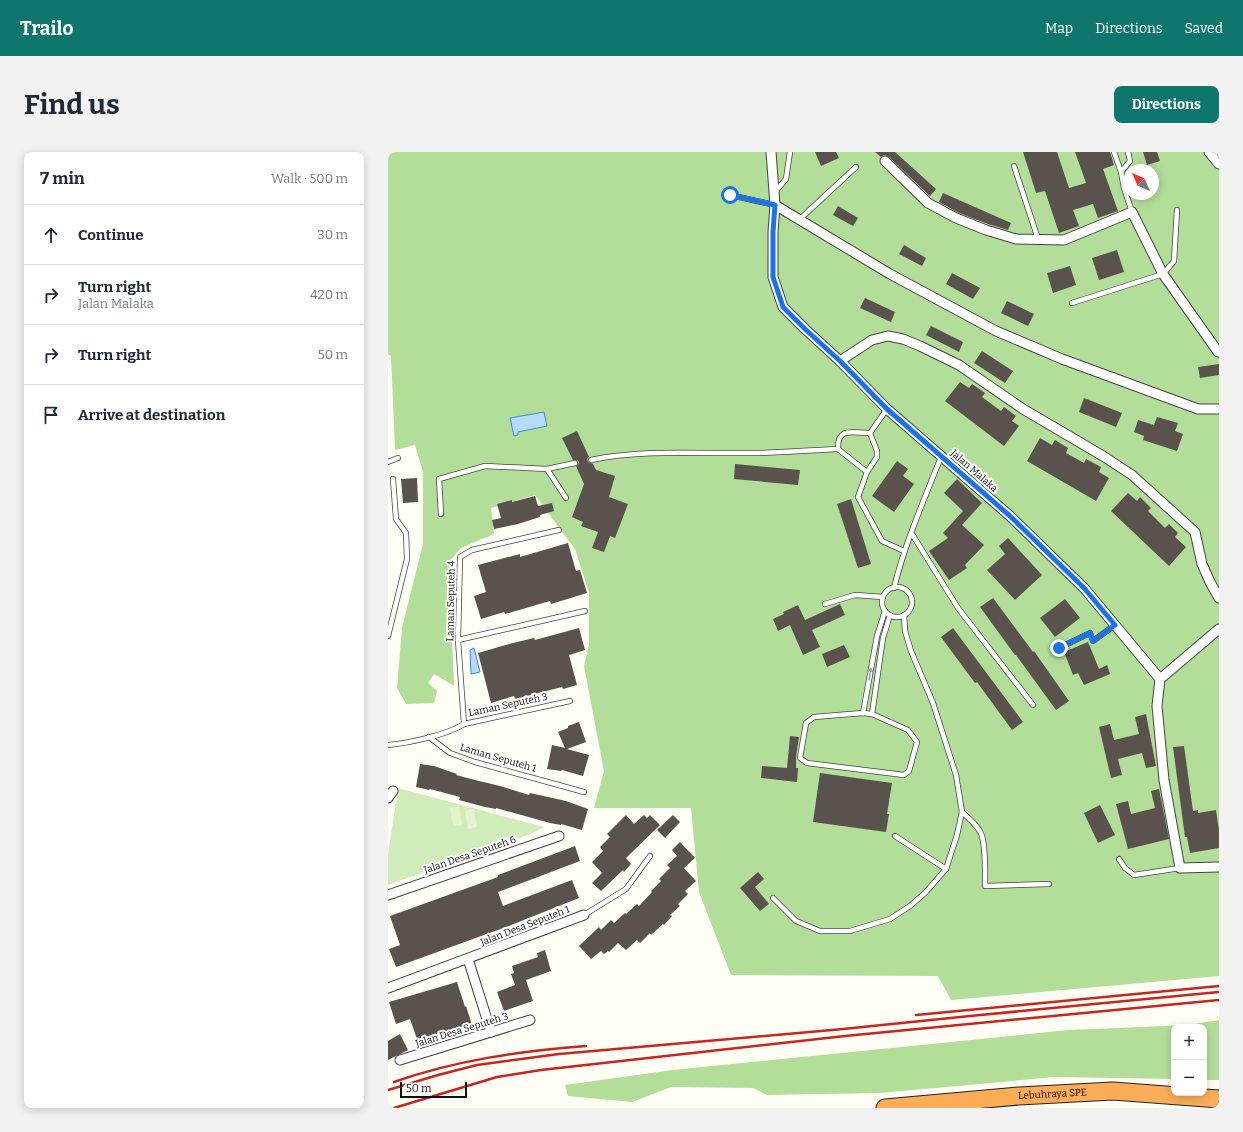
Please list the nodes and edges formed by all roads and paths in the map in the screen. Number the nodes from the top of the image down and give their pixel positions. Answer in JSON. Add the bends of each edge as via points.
{"nodes":[{"id":1,"x":771,"y":152,"type":"edge"},
{"id":2,"x":790,"y":152,"type":"edge"},
{"id":3,"x":1114,"y":152,"type":"edge"},
{"id":4,"x":1128,"y":152,"type":"edge"},
{"id":5,"x":1209,"y":152,"type":"edge"},
{"id":6,"x":885,"y":161,"type":"dead end"},
{"id":7,"x":1219,"y":164,"type":"edge"},
{"id":8,"x":1014,"y":166,"type":"dead end"},
{"id":9,"x":856,"y":167,"type":"dead end"},
{"id":10,"x":1121,"y":172,"type":"junction"},
{"id":11,"x":775,"y":192,"type":"junction"},
{"id":12,"x":730,"y":195,"type":"dead end"},
{"id":13,"x":775,"y":205,"type":"junction"},
{"id":14,"x":1177,"y":210,"type":"dead end"},
{"id":15,"x":1132,"y":212,"type":"junction"},
{"id":16,"x":800,"y":219,"type":"junction"},
{"id":17,"x":1038,"y":239,"type":"junction"},
{"id":18,"x":1163,"y":274,"type":"junction"},
{"id":19,"x":1072,"y":303,"type":"dead end"},
{"id":20,"x":1219,"y":352,"type":"edge"},
{"id":21,"x":840,"y":361,"type":"junction"},
{"id":22,"x":1219,"y":408,"type":"edge"},
{"id":23,"x":887,"y":409,"type":"junction"},
{"id":24,"x":870,"y":433,"type":"junction"},
{"id":25,"x":838,"y":449,"type":"junction"},
{"id":26,"x":941,"y":457,"type":"junction"},
{"id":27,"x":398,"y":458,"type":"dead end"},
{"id":28,"x":591,"y":460,"type":"dead end"},
{"id":29,"x":388,"y":462,"type":"edge"},
{"id":30,"x":575,"y":463,"type":"dead end"},
{"id":31,"x":547,"y":469,"type":"junction"},
{"id":32,"x":867,"y":472,"type":"junction"},
{"id":33,"x":393,"y":479,"type":"dead end"},
{"id":34,"x":566,"y":498,"type":"dead end"},
{"id":35,"x":441,"y":514,"type":"dead end"},
{"id":36,"x":559,"y":530,"type":"dead end"},
{"id":37,"x":912,"y":534,"type":"junction"},
{"id":38,"x":904,"y":551,"type":"junction"},
{"id":39,"x":894,"y":588,"type":"junction"},
{"id":40,"x":883,"y":597,"type":"junction"},
{"id":41,"x":1219,"y":598,"type":"edge"},
{"id":42,"x":825,"y":604,"type":"dead end"},
{"id":43,"x":585,"y":611,"type":"dead end"},
{"id":44,"x":885,"y":611,"type":"junction"},
{"id":45,"x":890,"y":615,"type":"junction"},
{"id":46,"x":904,"y":615,"type":"junction"},
{"id":47,"x":1115,"y":625,"type":"junction"},
{"id":48,"x":1219,"y":630,"type":"edge"},
{"id":49,"x":388,"y":636,"type":"edge"},
{"id":50,"x":458,"y":640,"type":"junction"},
{"id":51,"x":1059,"y":648,"type":"dead end"},
{"id":52,"x":1160,"y":679,"type":"junction"},
{"id":53,"x":570,"y":701,"type":"dead end"},
{"id":54,"x":1033,"y":705,"type":"dead end"},
{"id":55,"x":863,"y":713,"type":"junction"},
{"id":56,"x":872,"y":714,"type":"junction"},
{"id":57,"x":464,"y":724,"type":"junction"},
{"id":58,"x":429,"y":737,"type":"junction"},
{"id":59,"x":388,"y":745,"type":"edge"},
{"id":60,"x":584,"y":792,"type":"dead end"},
{"id":61,"x":962,"y":812,"type":"junction"},
{"id":62,"x":560,"y":836,"type":"dead end"},
{"id":63,"x":896,"y":836,"type":"dead end"},
{"id":64,"x":650,"y":856,"type":"dead end"},
{"id":65,"x":1119,"y":859,"type":"dead end"},
{"id":66,"x":1219,"y":867,"type":"edge"},
{"id":67,"x":1180,"y":868,"type":"junction"},
{"id":68,"x":946,"y":869,"type":"junction"},
{"id":69,"x":1049,"y":884,"type":"dead end"},
{"id":70,"x":388,"y":895,"type":"edge"},
{"id":71,"x":773,"y":898,"type":"dead end"},
{"id":72,"x":584,"y":915,"type":"joint"},
{"id":73,"x":468,"y":959,"type":"junction"},
{"id":74,"x":388,"y":988,"type":"edge"},
{"id":75,"x":530,"y":1020,"type":"dead end"},
{"id":76,"x":491,"y":1032,"type":"junction"},
{"id":77,"x":400,"y":1060,"type":"dead end"},
{"id":78,"x":1171,"y":1088,"type":"edge"},
{"id":79,"x":1207,"y":1089,"type":"edge"},
{"id":80,"x":1219,"y":1089,"type":"edge"},
{"id":81,"x":1219,"y":1099,"type":"edge"},
{"id":82,"x":881,"y":1108,"type":"edge"},
{"id":83,"x":885,"y":1108,"type":"edge"}],
"edges":[{"from":1,"to":11,"type":"street","name":"Jalan Malaka"},
{"from":2,"to":11,"type":"lane","via":[[786,179]]},
{"from":3,"to":10,"type":"lane"},
{"from":4,"to":10,"type":"lane","via":[[1130,161]]},
{"from":5,"to":7,"type":"street"},
{"from":6,"to":17,"type":"street","via":[[928,203],[956,218],[1016,239]]},
{"from":8,"to":17,"type":"lane"},
{"from":9,"to":16,"type":"lane"},
{"from":10,"to":15,"type":"lane"},
{"from":11,"to":13,"type":"street","name":"Jalan Malaka"},
{"from":12,"to":13,"type":"lane"},
{"from":13,"to":16,"type":"street"},
{"from":13,"to":21,"type":"street","name":"Jalan Malaka","via":[[773,277],[783,307]]},
{"from":14,"to":18,"type":"lane","via":[[1174,262]]},
{"from":15,"to":17,"type":"street","via":[[1064,240]]},
{"from":15,"to":18,"type":"street"},
{"from":16,"to":22,"type":"street","via":[[890,274],[996,331],[1062,359],[1198,409]]},
{"from":18,"to":19,"type":"lane"},
{"from":18,"to":20,"type":"street"},
{"from":21,"to":23,"type":"street","name":"Jalan Malaka"},
{"from":21,"to":41,"type":"street","via":[[872,340],[888,336],[903,339],[959,365],[1023,409],[1132,475],[1195,532],[1202,564]]},
{"from":23,"to":24,"type":"lane"},
{"from":23,"to":26,"type":"street","name":"Jalan Malaka"},
{"from":24,"to":25,"type":"lane","via":[[851,431],[842,435],[838,441]]},
{"from":24,"to":32,"type":"lane","via":[[877,457]]},
{"from":25,"to":28,"type":"lane","via":[[632,455]]},
{"from":25,"to":32,"type":"lane"},
{"from":26,"to":37,"type":"lane"},
{"from":26,"to":47,"type":"street","name":"Jalan Malaka","via":[[1010,516],[1084,588]]},
{"from":27,"to":29,"type":"lane"},
{"from":30,"to":31,"type":"lane"},
{"from":31,"to":34,"type":"lane"},
{"from":31,"to":35,"type":"lane","via":[[485,466],[439,480]]},
{"from":32,"to":38,"type":"lane","via":[[858,497],[882,541]]},
{"from":33,"to":49,"type":"lane","via":[[396,519],[406,533],[407,559]]},
{"from":36,"to":50,"type":"lane","name":"Laman Seputeh 4","via":[[472,550],[460,557]]},
{"from":37,"to":38,"type":"lane"},
{"from":37,"to":54,"type":"lane","via":[[958,608]]},
{"from":38,"to":39,"type":"lane"},
{"from":39,"to":40,"type":"lane"},
{"from":39,"to":46,"type":"lane","via":[[907,591],[911,597],[912,604]]},
{"from":40,"to":42,"type":"lane","via":[[855,595]]},
{"from":40,"to":44,"type":"lane"},
{"from":43,"to":50,"type":"lane"},
{"from":44,"to":45,"type":"lane"},
{"from":55,"to":44,"type":"lane","one_way":true,"via":[[877,636]]},
{"from":45,"to":46,"type":"lane"},
{"from":45,"to":56,"type":"lane","via":[[883,638]]},
{"from":46,"to":61,"type":"lane","via":[[911,651],[933,703],[956,775]]},
{"from":47,"to":51,"type":"lane","via":[[1093,641],[1090,633]]},
{"from":47,"to":52,"type":"street","name":"Jalan Malaka"},
{"from":48,"to":52,"type":"street"},
{"from":50,"to":57,"type":"lane","name":"Laman Seputeh 4"},
{"from":52,"to":67,"type":"street","via":[[1157,706],[1164,780]]},
{"from":53,"to":57,"type":"lane","name":"Laman Seputeh 3"},
{"from":55,"to":56,"type":"lane"},
{"from":55,"to":56,"type":"lane","via":[[814,717],[806,723],[800,758],[807,763],[904,775],[909,771],[917,742],[908,730]]},
{"from":57,"to":58,"type":"lane","name":"Laman Seputeh 3"},
{"from":58,"to":59,"type":"lane"},
{"from":58,"to":60,"type":"lane","name":"Laman Seputeh 1","via":[[450,753],[475,762]]},
{"from":61,"to":68,"type":"lane"},
{"from":61,"to":69,"type":"lane","via":[[982,836],[985,886]]},
{"from":62,"to":70,"type":"street","name":"Jalan Desa Seputeh 6"},
{"from":63,"to":68,"type":"lane"},
{"from":64,"to":72,"type":"lane","name":"Jalan Desa Seputeh 1","via":[[626,889]]},
{"from":65,"to":67,"type":"lane","via":[[1134,875]]},
{"from":66,"to":67,"type":"street"},
{"from":68,"to":71,"type":"lane","via":[[925,894],[890,919],[850,931],[820,931],[796,921]]},
{"from":72,"to":73,"type":"street","name":"Jalan Desa Seputeh 1"},
{"from":73,"to":74,"type":"street","name":"Jalan Desa Seputeh 1"},
{"from":73,"to":76,"type":"street"},
{"from":75,"to":76,"type":"street","name":"Jalan Desa Seputeh 3"},
{"from":76,"to":77,"type":"street","name":"Jalan Desa Seputeh 3"},
{"from":78,"to":82,"type":"highway","via":[[1101,1087]]},
{"from":79,"to":80,"type":"highway"},
{"from":81,"to":83,"type":"highway","name":"Lebuhraya SPE","via":[[1113,1091],[1019,1096]]}]}
